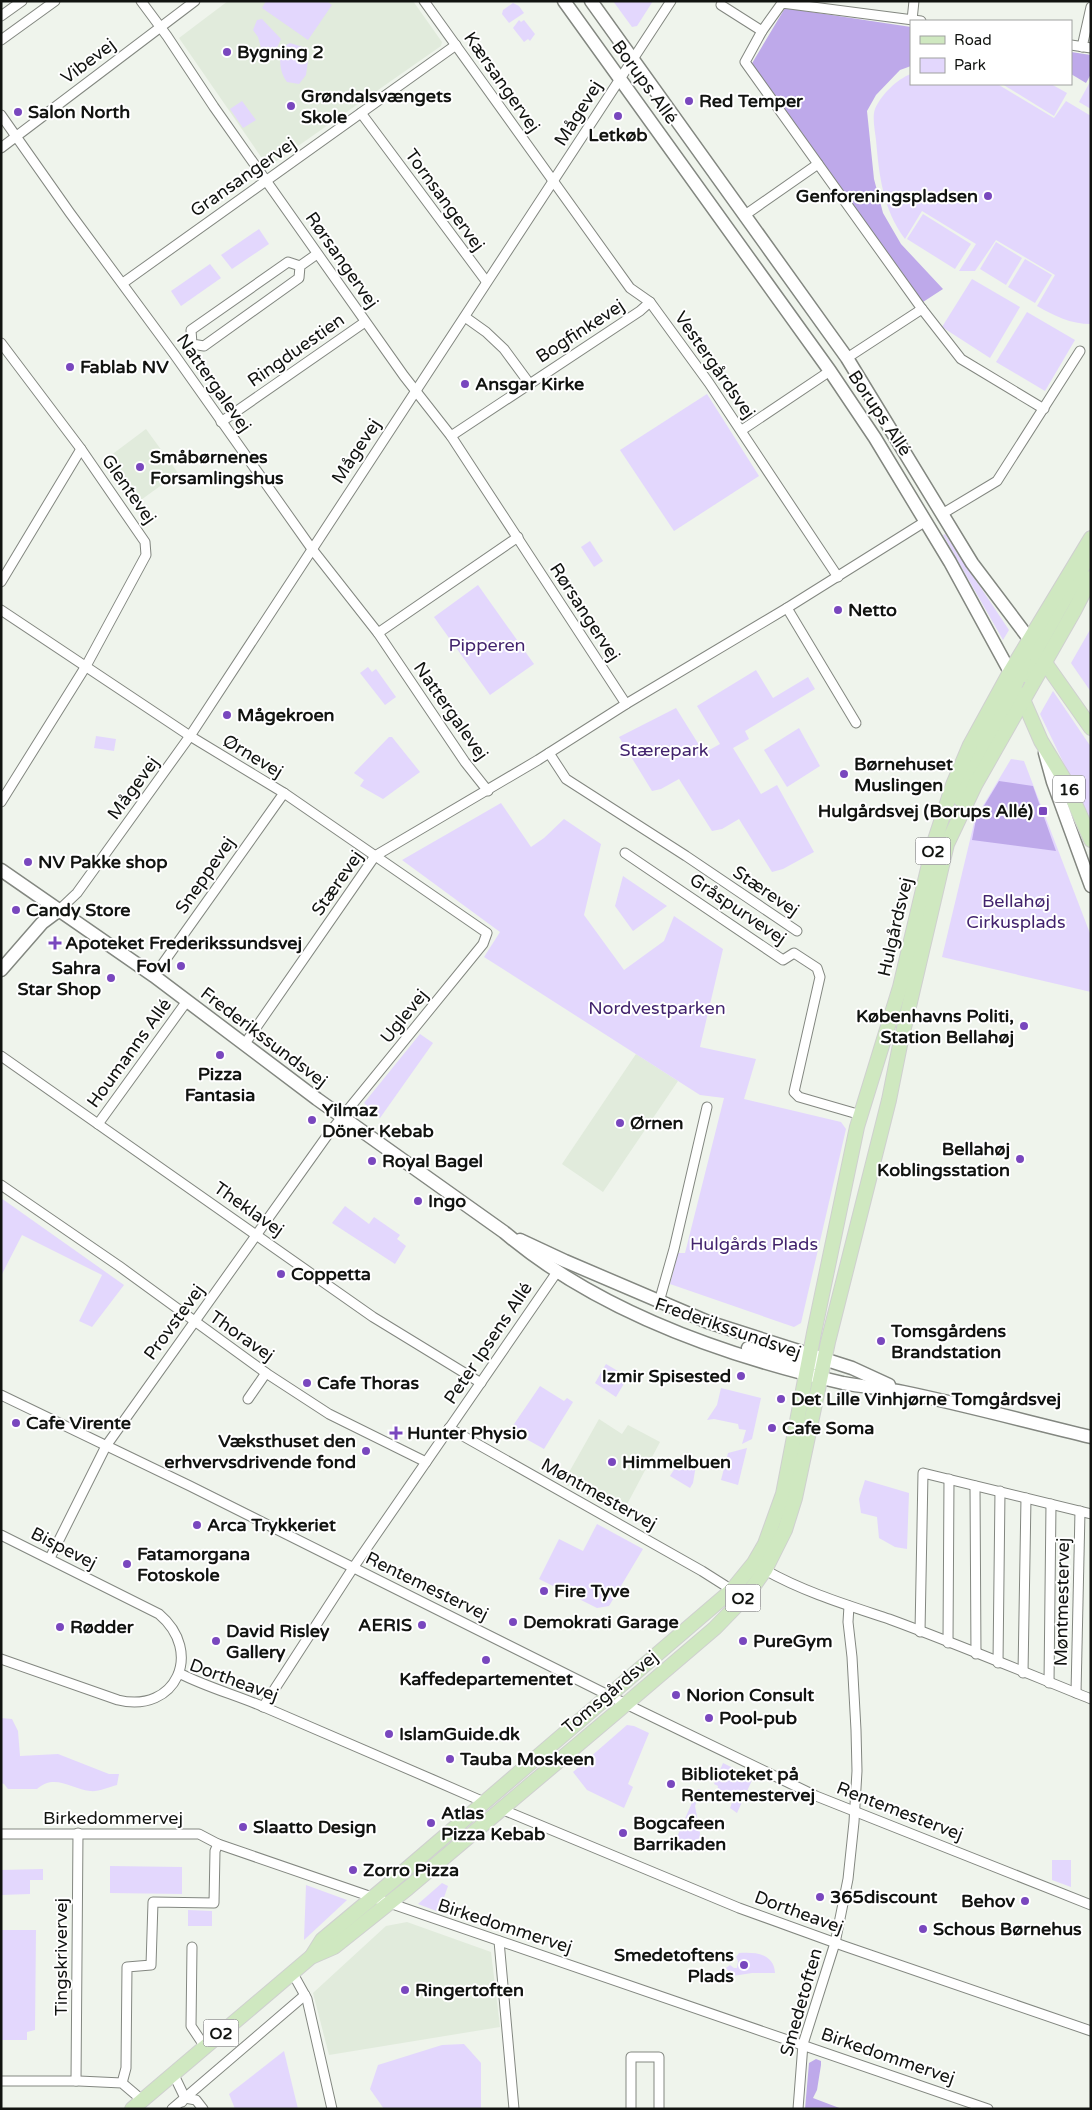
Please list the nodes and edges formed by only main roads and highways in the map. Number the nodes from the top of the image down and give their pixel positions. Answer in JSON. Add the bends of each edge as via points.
{"nodes":[{"id":1,"x":1091,"y":538,"type":"edge"},
{"id":2,"x":1091,"y":551,"type":"edge"},
{"id":3,"x":1091,"y":578,"type":"edge"},
{"id":4,"x":1033,"y":646,"type":"junction"},
{"id":5,"x":1045,"y":662,"type":"junction"},
{"id":6,"x":1013,"y":677,"type":"junction"},
{"id":7,"x":1024,"y":701,"type":"junction"},
{"id":8,"x":1091,"y":728,"type":"edge"},
{"id":9,"x":956,"y":823,"type":"junction"},
{"id":10,"x":1091,"y":840,"type":"edge"},
{"id":11,"x":812,"y":1367,"type":"junction"},
{"id":12,"x":311,"y":1957,"type":"junction"},
{"id":13,"x":137,"y":2104,"type":"edge"}],
"edges":[{"from":1,"to":4,"type":"main road","name":"Hulgårdsvej","number":"O2"},
{"from":2,"to":4,"type":"main road","via":[[1072,590]]},
{"from":3,"to":5,"type":"main road","name":"Hulgårdsvej","number":"O2"},
{"from":4,"to":5,"type":"main road","name":"Borups Allé"},
{"from":4,"to":6,"type":"main road","name":"Hulgårdsvej","number":"O2"},
{"from":4,"to":7,"type":"main road"},
{"from":5,"to":7,"type":"main road","name":"Hulgårdsvej","number":"O2"},
{"from":5,"to":8,"type":"main road","name":"Borups Allé"},
{"from":6,"to":7,"type":"main road","name":"Borups Allé","number":"16"},
{"from":6,"to":9,"type":"main road","via":[[961,791]]},
{"from":6,"to":11,"type":"main road","name":"Hulgårdsvej","number":"O2","via":[[970,745],[952,785],[934,843],[900,987],[861,1116]]},
{"from":7,"to":9,"type":"main road","name":"Hulgårdsvej","number":"O2"},
{"from":7,"to":10,"type":"main road","name":"Borups Allé","number":"16"},
{"from":9,"to":11,"type":"main road","name":"Hulgårdsvej","number":"O2","via":[[947,844],[927,925],[889,1100],[825,1359]]},
{"from":11,"to":12,"type":"main road","name":"Tomsgårdsvej","number":"O2","via":[[774,1525],[754,1563],[732,1590],[322,1940]]},
{"from":11,"to":12,"type":"main road","name":"Tomsgårdsvej","number":"O2","via":[[795,1498],[782,1537],[748,1594],[715,1628],[388,1903],[334,1947]]},
{"from":12,"to":13,"type":"main road","name":"Tomsgårdsvej","number":"O2"}]}
